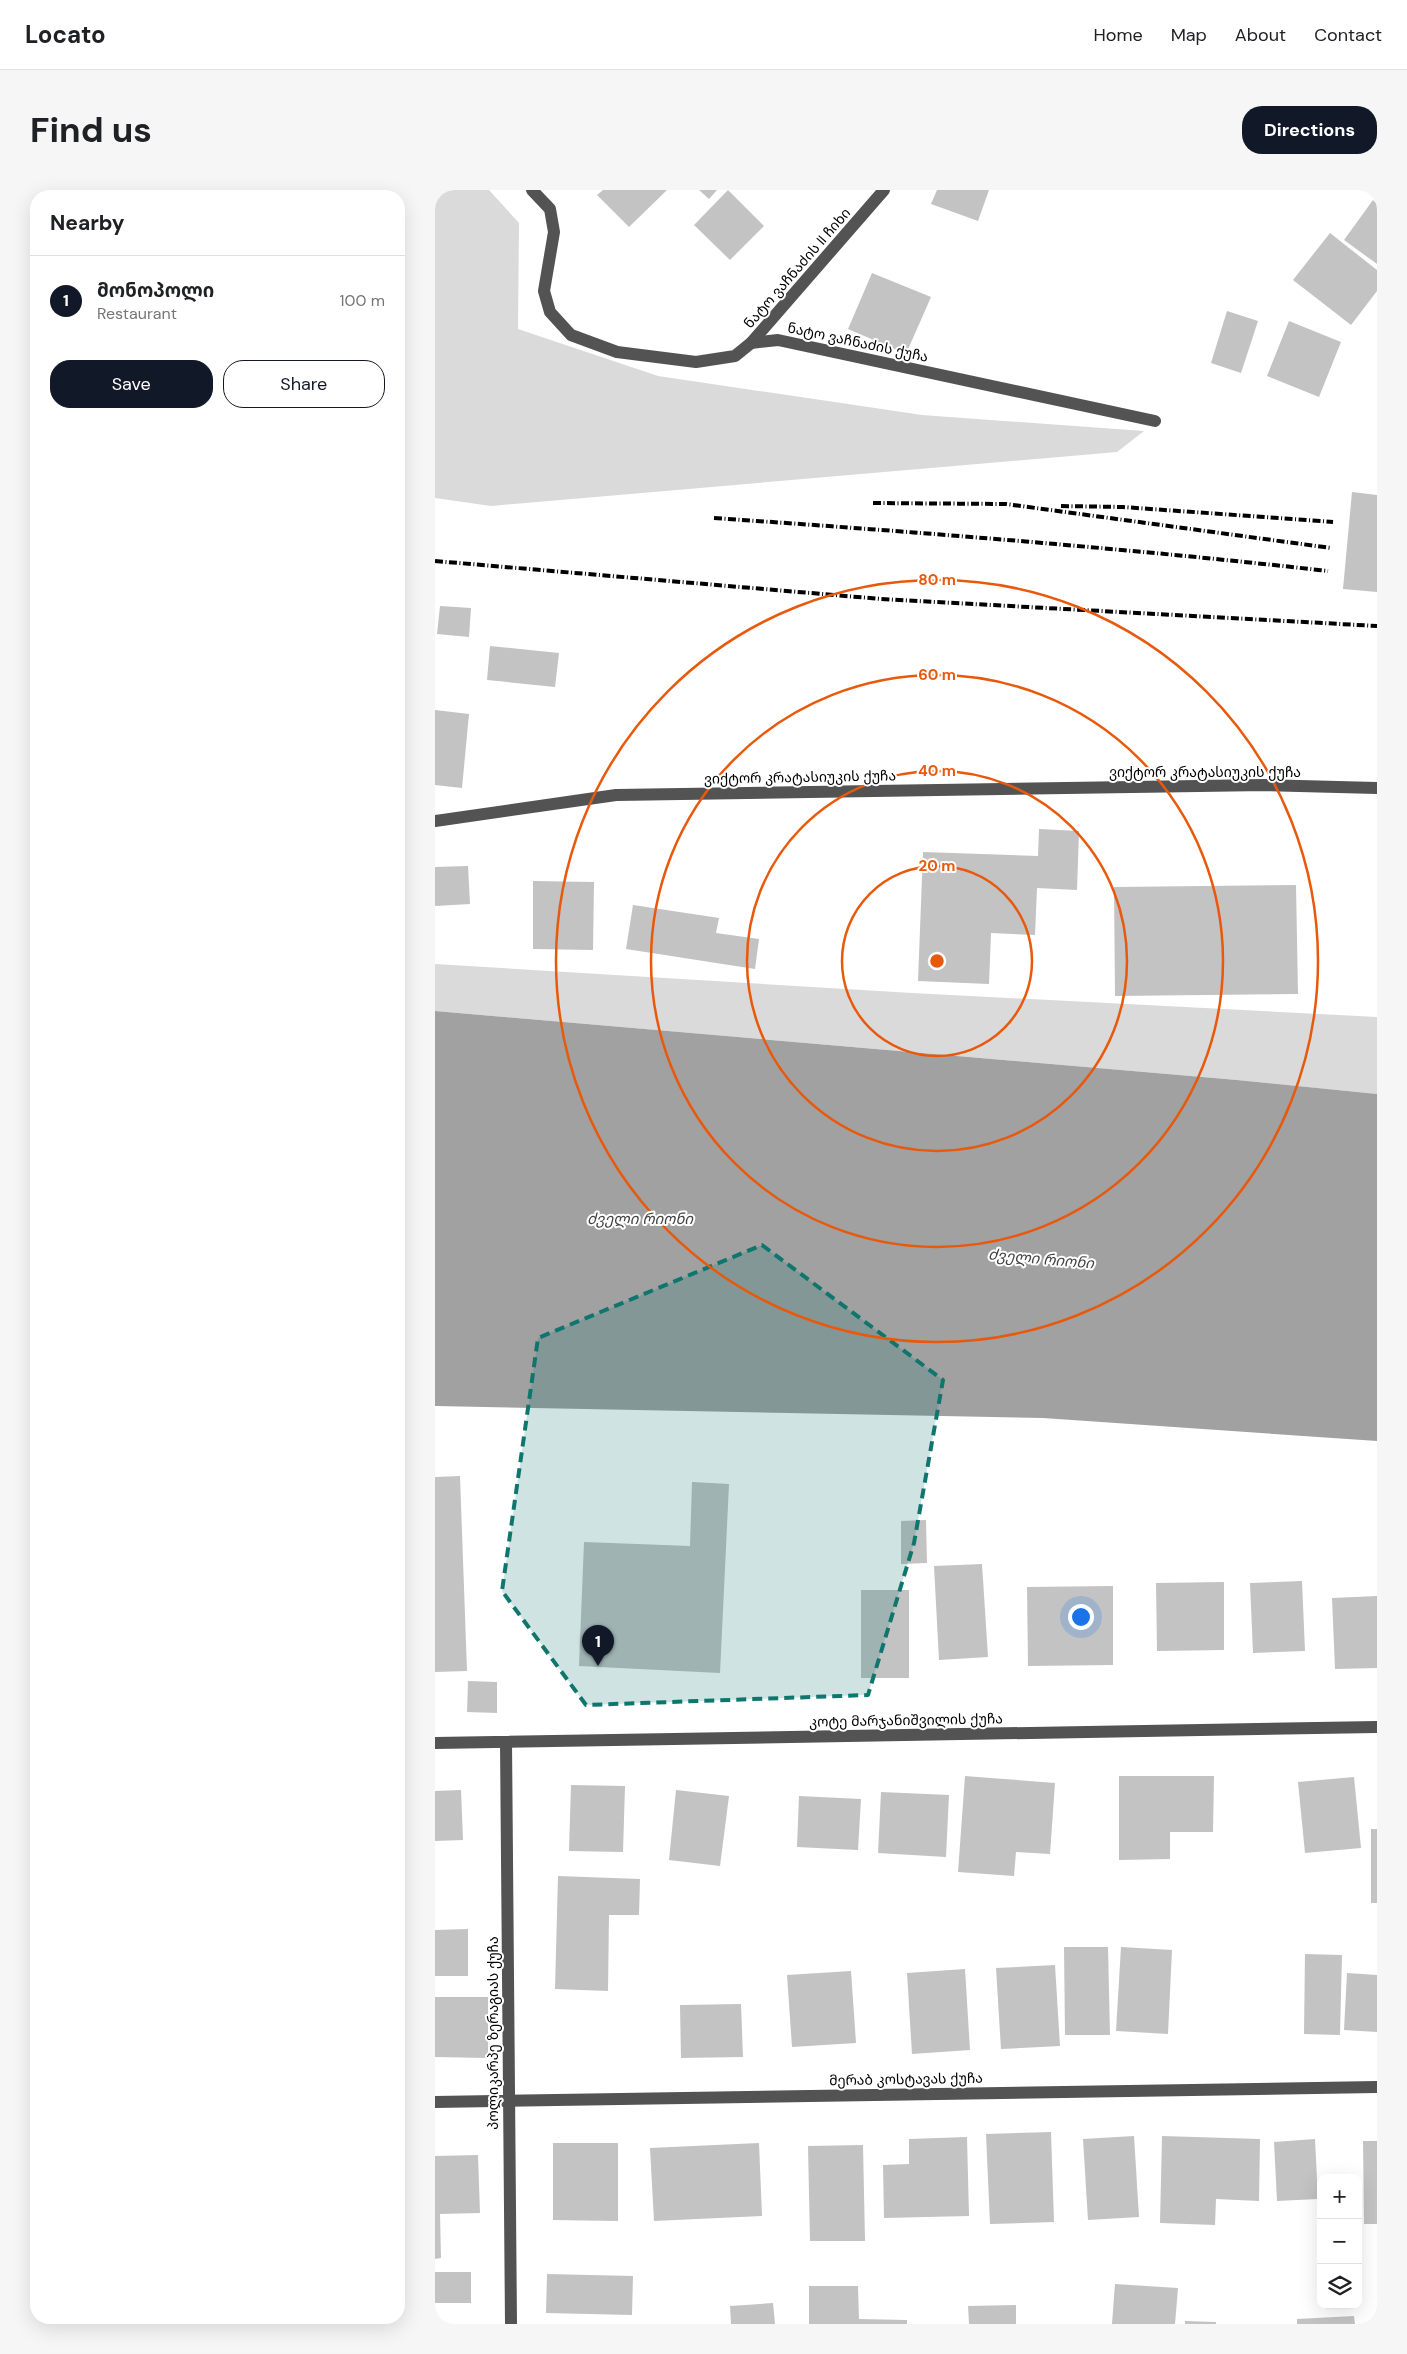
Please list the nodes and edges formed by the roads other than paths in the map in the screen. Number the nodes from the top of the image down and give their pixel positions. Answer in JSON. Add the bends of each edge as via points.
{"nodes":[{"id":1,"x":532,"y":190,"type":"edge"},
{"id":2,"x":885,"y":190,"type":"edge"},
{"id":3,"x":751,"y":343,"type":"junction"},
{"id":4,"x":1155,"y":420,"type":"dead end"},
{"id":5,"x":1377,"y":788,"type":"edge"},
{"id":6,"x":435,"y":821,"type":"edge"},
{"id":7,"x":1377,"y":1727,"type":"edge"},
{"id":8,"x":506,"y":1742,"type":"junction"},
{"id":9,"x":435,"y":1743,"type":"edge"},
{"id":10,"x":1377,"y":2087,"type":"edge"},
{"id":11,"x":509,"y":2100,"type":"junction"},
{"id":12,"x":435,"y":2102,"type":"edge"},
{"id":13,"x":511,"y":2324,"type":"edge"}],
"edges":[{"from":1,"to":3,"type":"street","name":"ნატო ვაჩნაძის ქუჩა","via":[[550,209],[553,232],[544,291],[550,312],[571,336],[617,352],[696,362],[735,356]]},
{"from":2,"to":3,"type":"street","name":"ნატო ვაჩნაძის II ჩიხი"},
{"from":3,"to":4,"type":"street","name":"ნატო ვაჩნაძის ქუჩა","via":[[778,340]]},
{"from":5,"to":6,"type":"street","name":"ვიქტორ კრატასიუკის ქუჩა","via":[[1265,785],[616,795]]},
{"from":7,"to":8,"type":"street","name":"კოტე მარჯანიშვილის ქუჩა"},
{"from":8,"to":9,"type":"street","name":"კოტე მარჯანიშვილის ქუჩა"},
{"from":8,"to":11,"type":"street","name":"პოლიკარპე ზერაგიას ქუჩა"},
{"from":10,"to":11,"type":"street","name":"მერაბ კოსტავას ქუჩა"},
{"from":11,"to":12,"type":"street","name":"მერაბ კოსტავას ქუჩა"},
{"from":11,"to":13,"type":"street","name":"პოლიკარპე ზერაგიას ქუჩა"}]}
